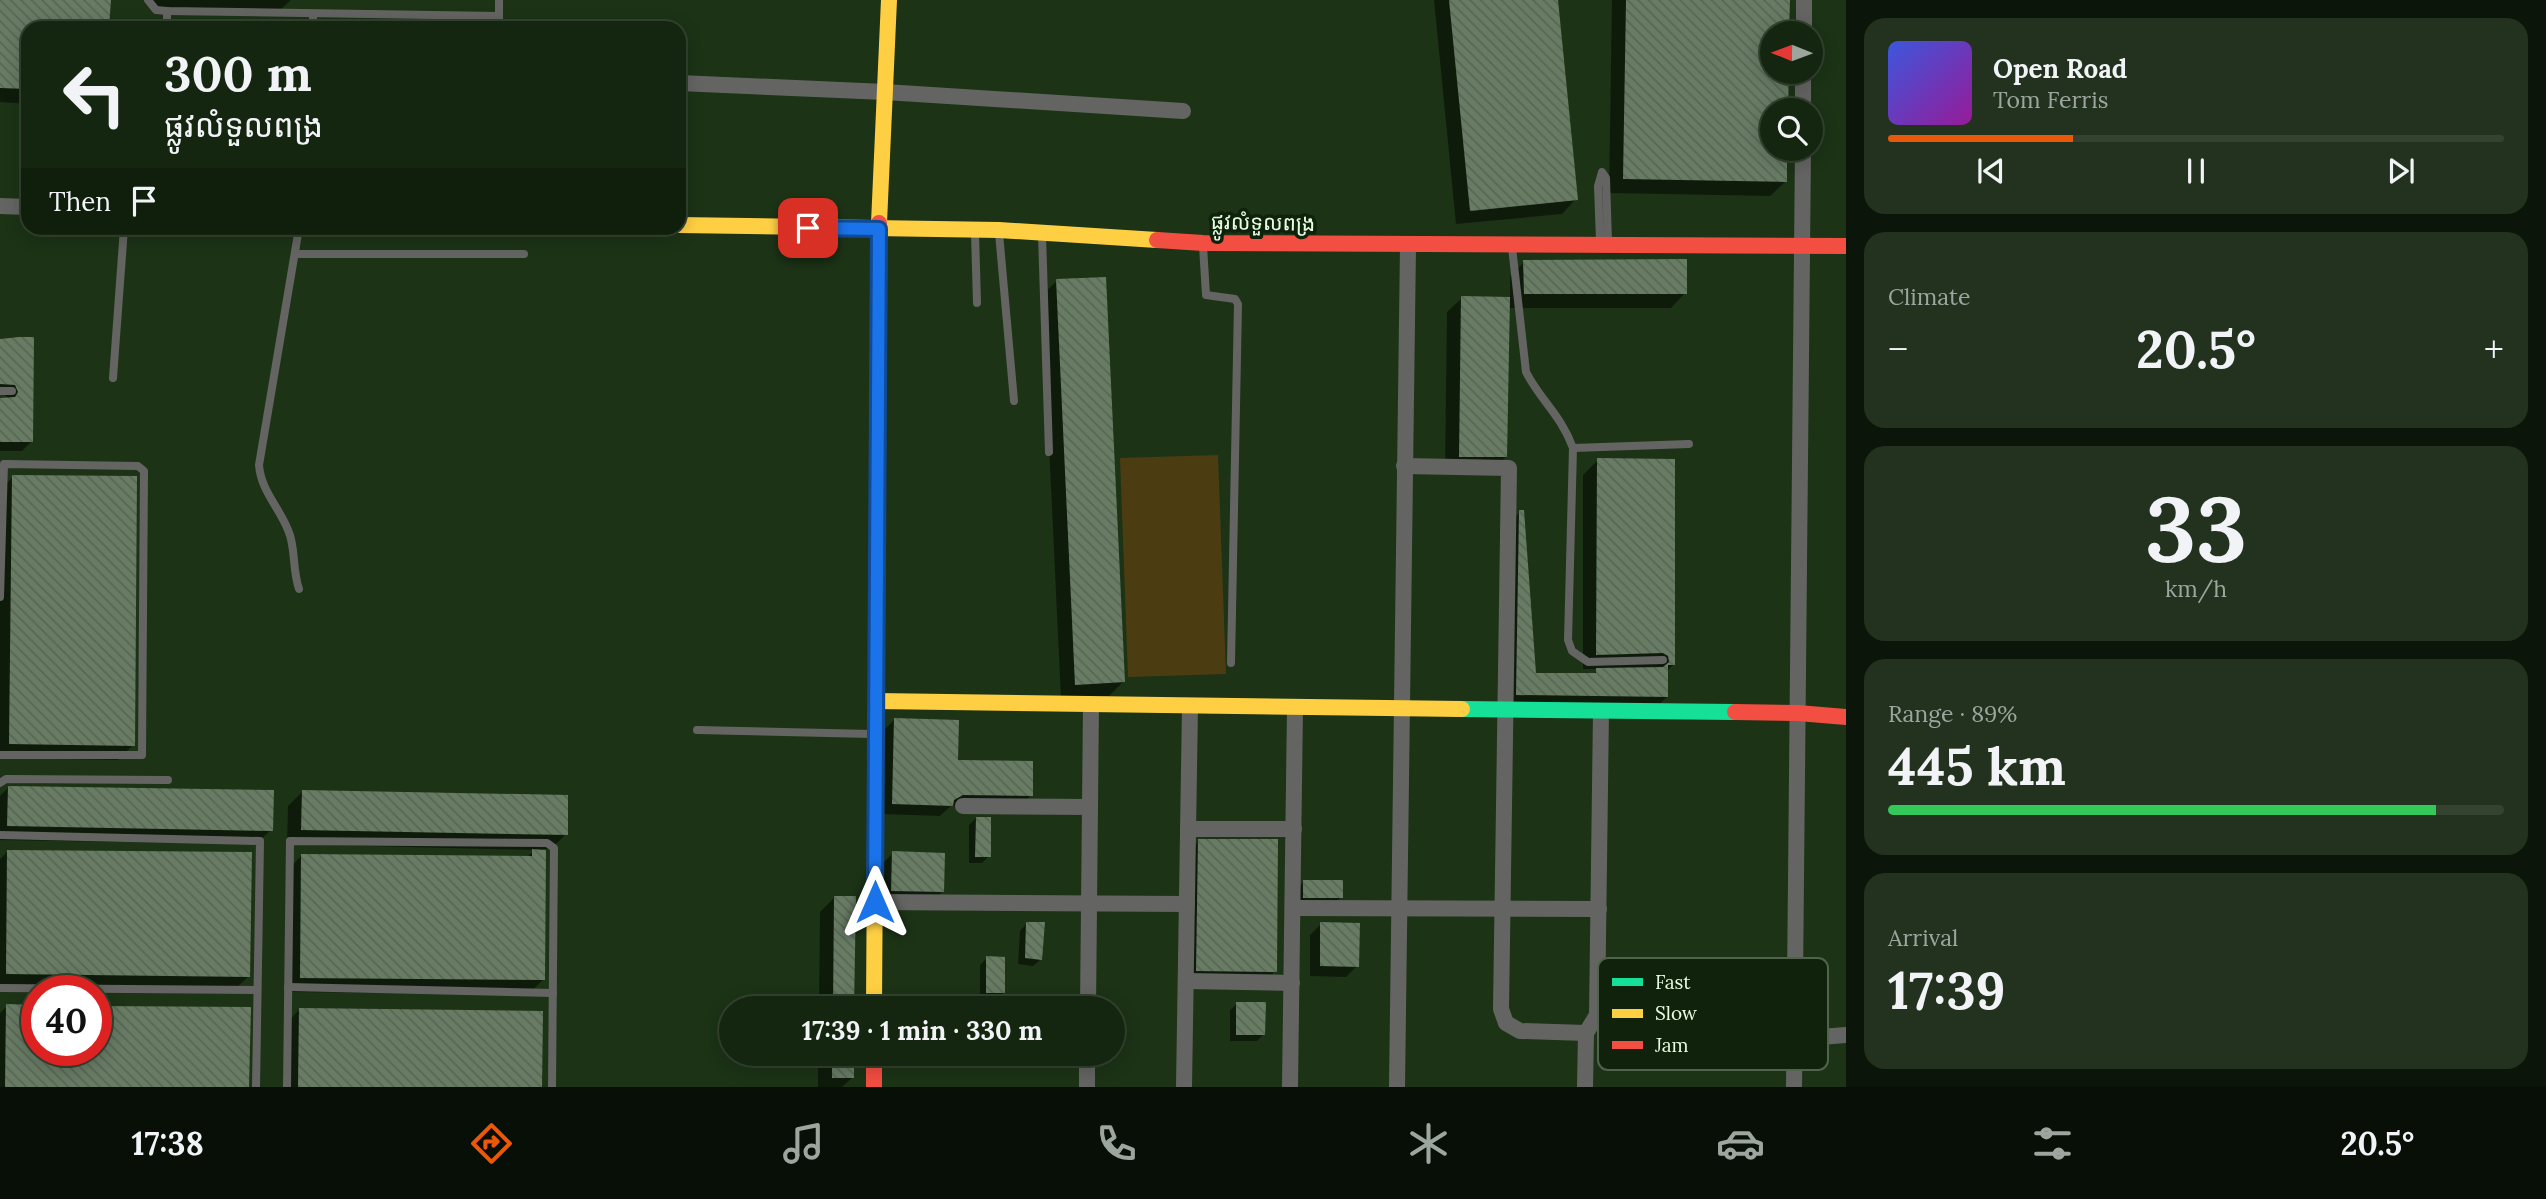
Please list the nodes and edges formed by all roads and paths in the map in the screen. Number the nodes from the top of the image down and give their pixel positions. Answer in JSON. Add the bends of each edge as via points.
{"nodes":[{"id":1,"x":148,"y":0,"type":"edge"},
{"id":2,"x":499,"y":0,"type":"edge"},
{"id":3,"x":889,"y":0,"type":"edge"},
{"id":4,"x":1804,"y":0,"type":"edge"},
{"id":5,"x":167,"y":12,"type":"junction"},
{"id":6,"x":313,"y":14,"type":"junction"},
{"id":7,"x":499,"y":16,"type":"junction"},
{"id":8,"x":167,"y":21,"type":"edge"},
{"id":9,"x":313,"y":21,"type":"edge"},
{"id":10,"x":499,"y":21,"type":"edge"},
{"id":11,"x":1804,"y":21,"type":"edge"},
{"id":12,"x":686,"y":83,"type":"edge"},
{"id":13,"x":885,"y":92,"type":"junction"},
{"id":14,"x":1184,"y":111,"type":"dead end"},
{"id":15,"x":1803,"y":161,"type":"edge"},
{"id":16,"x":0,"y":206,"type":"edge"},
{"id":17,"x":21,"y":206,"type":"edge"},
{"id":18,"x":686,"y":225,"type":"edge"},
{"id":19,"x":879,"y":229,"type":"junction"},
{"id":20,"x":975,"y":230,"type":"junction"},
{"id":21,"x":999,"y":230,"type":"junction"},
{"id":22,"x":1042,"y":234,"type":"junction"},
{"id":23,"x":123,"y":235,"type":"edge"},
{"id":24,"x":298,"y":235,"type":"edge"},
{"id":25,"x":1203,"y":243,"type":"junction"},
{"id":26,"x":1604,"y":244,"type":"junction"},
{"id":27,"x":1408,"y":245,"type":"junction"},
{"id":28,"x":1802,"y":245,"type":"junction"},
{"id":29,"x":1512,"y":246,"type":"junction"},
{"id":30,"x":1846,"y":246,"type":"edge"},
{"id":31,"x":295,"y":254,"type":"junction"},
{"id":32,"x":524,"y":254,"type":"dead end"},
{"id":33,"x":977,"y":303,"type":"dead end"},
{"id":34,"x":113,"y":378,"type":"dead end"},
{"id":35,"x":0,"y":391,"type":"edge"},
{"id":36,"x":12,"y":391,"type":"dead end"},
{"id":37,"x":1014,"y":401,"type":"dead end"},
{"id":38,"x":1689,"y":444,"type":"dead end"},
{"id":39,"x":1573,"y":448,"type":"junction"},
{"id":40,"x":1049,"y":452,"type":"dead end"},
{"id":41,"x":1404,"y":466,"type":"junction"},
{"id":42,"x":299,"y":589,"type":"dead end"},
{"id":43,"x":0,"y":597,"type":"edge"},
{"id":44,"x":1663,"y":660,"type":"dead end"},
{"id":45,"x":1231,"y":663,"type":"dead end"},
{"id":46,"x":876,"y":701,"type":"junction"},
{"id":47,"x":1091,"y":705,"type":"junction"},
{"id":48,"x":1189,"y":706,"type":"junction"},
{"id":49,"x":1295,"y":708,"type":"junction"},
{"id":50,"x":1401,"y":709,"type":"junction"},
{"id":51,"x":1506,"y":710,"type":"junction"},
{"id":52,"x":1601,"y":711,"type":"junction"},
{"id":53,"x":1798,"y":713,"type":"junction"},
{"id":54,"x":1846,"y":717,"type":"edge"},
{"id":55,"x":697,"y":730,"type":"dead end"},
{"id":56,"x":876,"y":734,"type":"junction"},
{"id":57,"x":0,"y":755,"type":"edge"},
{"id":58,"x":168,"y":780,"type":"dead end"},
{"id":59,"x":0,"y":783,"type":"edge"},
{"id":60,"x":963,"y":806,"type":"dead end"},
{"id":61,"x":1090,"y":807,"type":"junction"},
{"id":62,"x":1188,"y":829,"type":"junction"},
{"id":63,"x":1294,"y":829,"type":"junction"},
{"id":64,"x":0,"y":835,"type":"edge"},
{"id":65,"x":875,"y":902,"type":"junction"},
{"id":66,"x":1089,"y":903,"type":"junction"},
{"id":67,"x":1187,"y":904,"type":"junction"},
{"id":68,"x":1293,"y":908,"type":"junction"},
{"id":69,"x":1399,"y":908,"type":"junction"},
{"id":70,"x":1503,"y":909,"type":"junction"},
{"id":71,"x":1599,"y":909,"type":"junction"},
{"id":72,"x":1598,"y":958,"type":"edge"},
{"id":73,"x":1796,"y":958,"type":"edge"},
{"id":74,"x":1598,"y":962,"type":"edge"},
{"id":75,"x":1186,"y":981,"type":"junction"},
{"id":76,"x":1292,"y":983,"type":"junction"},
{"id":77,"x":288,"y":987,"type":"junction"},
{"id":78,"x":0,"y":988,"type":"edge"},
{"id":79,"x":257,"y":990,"type":"junction"},
{"id":80,"x":553,"y":993,"type":"junction"},
{"id":81,"x":874,"y":996,"type":"edge"},
{"id":82,"x":1088,"y":996,"type":"edge"},
{"id":83,"x":1586,"y":1033,"type":"junction"},
{"id":84,"x":1846,"y":1035,"type":"edge"},
{"id":85,"x":1828,"y":1036,"type":"edge"},
{"id":86,"x":874,"y":1066,"type":"edge"},
{"id":87,"x":1087,"y":1066,"type":"edge"},
{"id":88,"x":256,"y":1087,"type":"edge"},
{"id":89,"x":286,"y":1087,"type":"edge"},
{"id":90,"x":552,"y":1087,"type":"edge"},
{"id":91,"x":874,"y":1087,"type":"edge"},
{"id":92,"x":1087,"y":1087,"type":"edge"},
{"id":93,"x":1184,"y":1087,"type":"edge"},
{"id":94,"x":1290,"y":1087,"type":"edge"},
{"id":95,"x":1396,"y":1087,"type":"edge"},
{"id":96,"x":1585,"y":1087,"type":"edge"}],
"edges":[{"from":1,"to":5,"type":"lane","via":[[156,10]]},
{"from":2,"to":7,"type":"lane"},
{"from":3,"to":13,"type":"street"},
{"from":4,"to":11,"type":"street"},
{"from":5,"to":6,"type":"lane"},
{"from":5,"to":8,"type":"lane"},
{"from":6,"to":7,"type":"lane"},
{"from":6,"to":9,"type":"lane"},
{"from":7,"to":10,"type":"lane"},
{"from":12,"to":13,"type":"street"},
{"from":13,"to":14,"type":"street"},
{"from":13,"to":19,"type":"street"},
{"from":15,"to":28,"type":"street"},
{"from":16,"to":17,"type":"street"},
{"from":18,"to":19,"type":"street","name":"ផ្លូវលំទួលពង្រ"},
{"from":19,"to":20,"type":"street","name":"ផ្លូវលំទួលពង្រ"},
{"from":19,"to":46,"type":"street"},
{"from":20,"to":21,"type":"street","name":"ផ្លូវលំទួលពង្រ"},
{"from":20,"to":33,"type":"lane"},
{"from":21,"to":22,"type":"street","name":"ផ្លូវលំទួលពង្រ"},
{"from":21,"to":37,"type":"lane"},
{"from":22,"to":25,"type":"street","name":"ផ្លូវលំទួលពង្រ"},
{"from":22,"to":40,"type":"lane"},
{"from":23,"to":34,"type":"lane"},
{"from":24,"to":31,"type":"lane"},
{"from":25,"to":27,"type":"street","name":"ផ្លូវលំទួលពង្រ"},
{"from":25,"to":45,"type":"lane","via":[[1206,295],[1235,299],[1238,304]]},
{"from":26,"to":26,"type":"lane","via":[[1598,186],[1602,172],[1606,178]]},
{"from":26,"to":28,"type":"street","name":"ផ្លូវលំទួលពង្រ"},
{"from":26,"to":29,"type":"street","name":"ផ្លូវលំទួលពង្រ"},
{"from":27,"to":29,"type":"street","name":"ផ្លូវលំទួលពង្រ"},
{"from":27,"to":41,"type":"street"},
{"from":28,"to":30,"type":"street","name":"ផ្លូវលំទួលពង្រ"},
{"from":28,"to":53,"type":"street"},
{"from":29,"to":39,"type":"lane","via":[[1526,372],[1562,420]]},
{"from":31,"to":32,"type":"lane"},
{"from":31,"to":42,"type":"lane","via":[[259,465],[264,489],[288,530]]},
{"from":35,"to":36,"type":"lane"},
{"from":38,"to":39,"type":"lane"},
{"from":39,"to":44,"type":"lane","via":[[1567,596],[1572,651],[1588,662]]},
{"from":41,"to":50,"type":"street"},
{"from":41,"to":51,"type":"street","via":[[1509,468]]},
{"from":43,"to":57,"type":"lane","via":[[4,464],[142,468],[142,755]]},
{"from":46,"to":47,"type":"street"},
{"from":46,"to":56,"type":"street"},
{"from":47,"to":48,"type":"street"},
{"from":47,"to":61,"type":"street"},
{"from":48,"to":49,"type":"street"},
{"from":48,"to":62,"type":"street"},
{"from":49,"to":50,"type":"street"},
{"from":49,"to":63,"type":"street"},
{"from":50,"to":51,"type":"street"},
{"from":50,"to":69,"type":"street"},
{"from":51,"to":52,"type":"street"},
{"from":51,"to":70,"type":"street"},
{"from":52,"to":53,"type":"street"},
{"from":52,"to":71,"type":"street"},
{"from":53,"to":54,"type":"street"},
{"from":53,"to":73,"type":"street"},
{"from":55,"to":56,"type":"lane"},
{"from":56,"to":65,"type":"street"},
{"from":58,"to":59,"type":"lane","via":[[6,779]]},
{"from":60,"to":61,"type":"street"},
{"from":61,"to":66,"type":"street"},
{"from":62,"to":63,"type":"street"},
{"from":62,"to":67,"type":"street"},
{"from":63,"to":68,"type":"street"},
{"from":64,"to":79,"type":"lane","via":[[260,841]]},
{"from":65,"to":66,"type":"street"},
{"from":65,"to":81,"type":"street"},
{"from":66,"to":67,"type":"street"},
{"from":66,"to":82,"type":"street"},
{"from":67,"to":75,"type":"street"},
{"from":68,"to":69,"type":"street"},
{"from":68,"to":76,"type":"street"},
{"from":69,"to":70,"type":"street"},
{"from":69,"to":95,"type":"street"},
{"from":70,"to":71,"type":"street"},
{"from":70,"to":83,"type":"street","via":[[1501,1009],[1506,1023],[1520,1031]]},
{"from":71,"to":72,"type":"street"},
{"from":74,"to":83,"type":"street","via":[[1597,1015]]},
{"from":75,"to":76,"type":"street"},
{"from":75,"to":93,"type":"street"},
{"from":76,"to":94,"type":"street"},
{"from":77,"to":80,"type":"lane"},
{"from":77,"to":80,"type":"lane","via":[[290,841],[547,843],[556,854]]},
{"from":77,"to":89,"type":"lane"},
{"from":78,"to":79,"type":"lane"},
{"from":79,"to":88,"type":"lane"},
{"from":80,"to":90,"type":"lane"},
{"from":83,"to":96,"type":"street"},
{"from":84,"to":85,"type":"street"},
{"from":86,"to":91,"type":"street"},
{"from":87,"to":92,"type":"street"}]}
